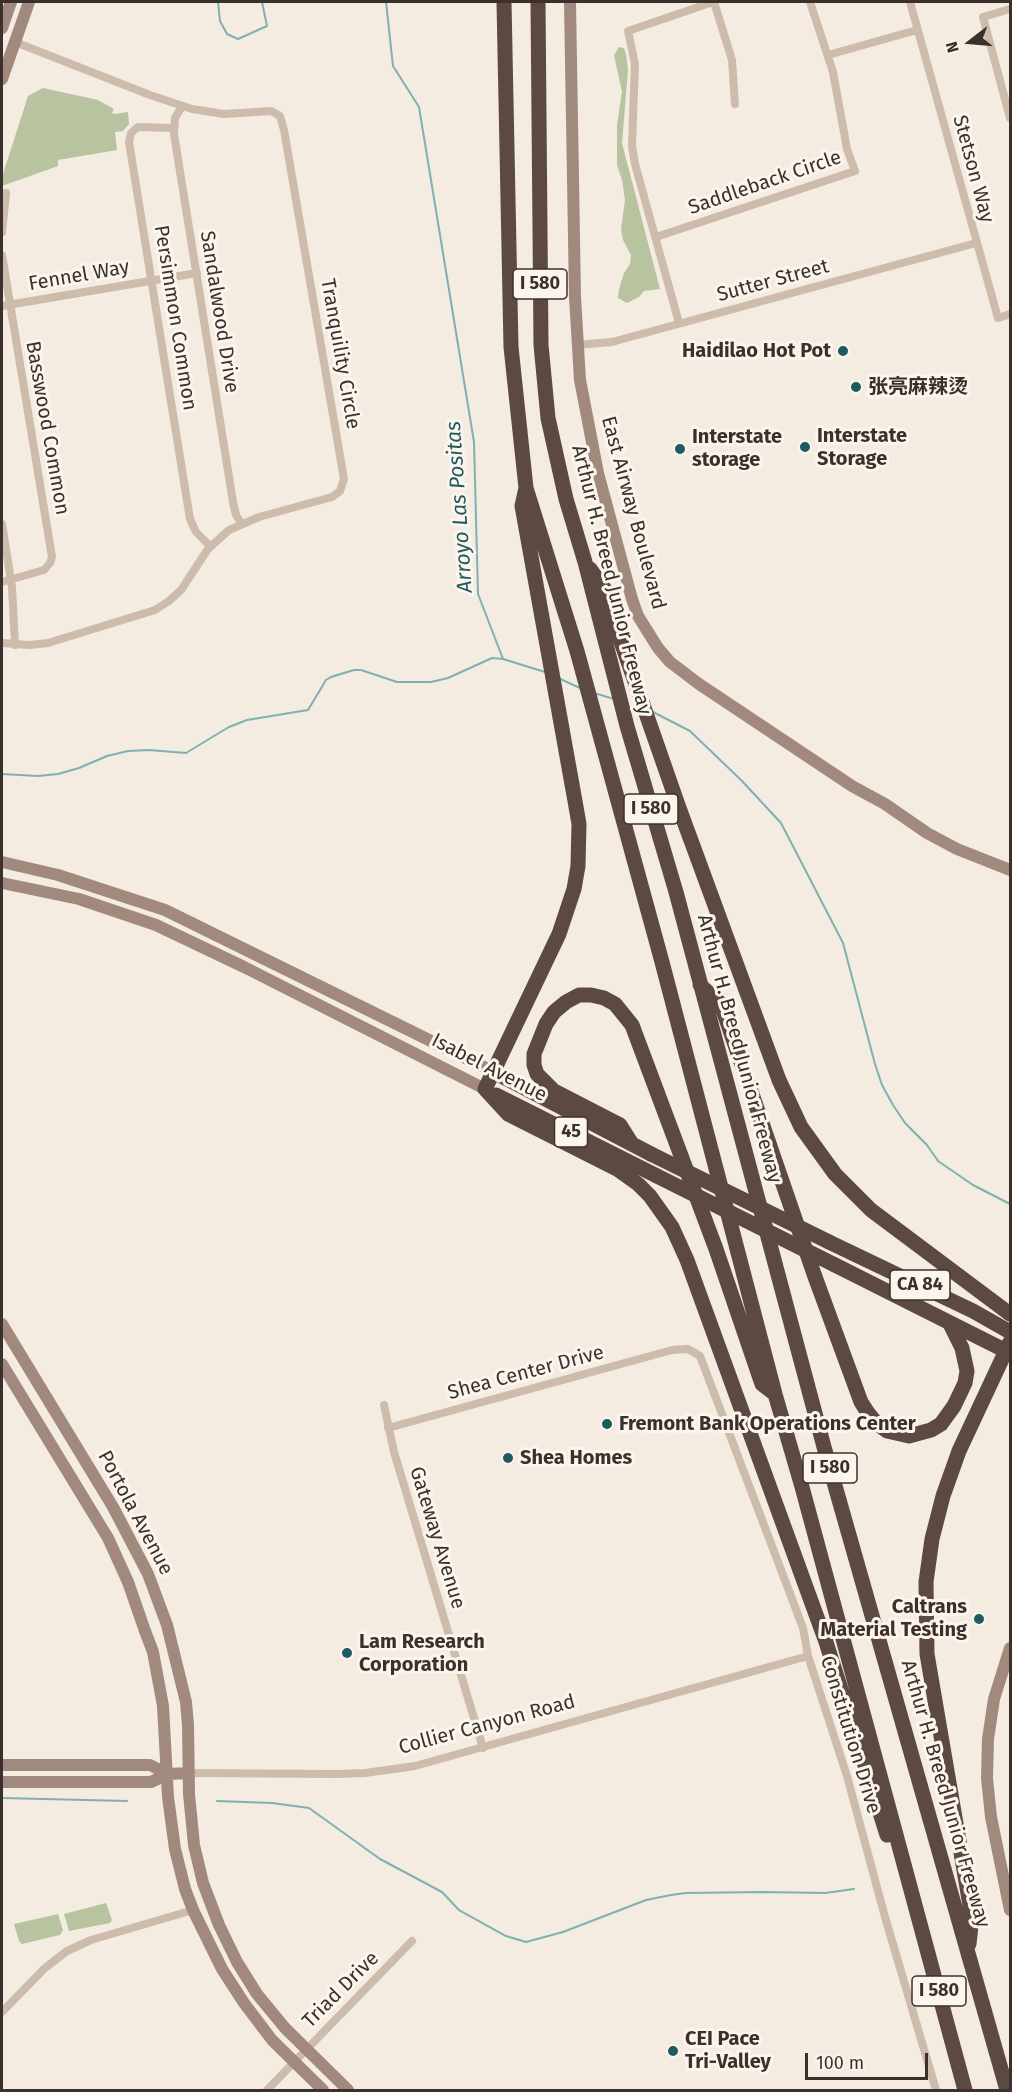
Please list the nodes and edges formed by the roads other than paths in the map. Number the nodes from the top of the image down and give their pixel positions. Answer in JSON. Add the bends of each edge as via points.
{"nodes":[{"id":1,"x":11,"y":2,"type":"edge"},
{"id":2,"x":29,"y":2,"type":"edge"},
{"id":3,"x":504,"y":2,"type":"edge"},
{"id":4,"x":538,"y":2,"type":"edge"},
{"id":5,"x":570,"y":2,"type":"edge"},
{"id":6,"x":713,"y":2,"type":"edge"},
{"id":7,"x":810,"y":2,"type":"edge"},
{"id":8,"x":910,"y":2,"type":"edge"},
{"id":9,"x":1011,"y":9,"type":"edge"},
{"id":10,"x":2,"y":28,"type":"edge"},
{"id":11,"x":917,"y":30,"type":"junction"},
{"id":12,"x":15,"y":42,"type":"junction"},
{"id":13,"x":828,"y":55,"type":"junction"},
{"id":14,"x":2,"y":79,"type":"edge"},
{"id":15,"x":735,"y":104,"type":"dead end"},
{"id":16,"x":182,"y":106,"type":"junction"},
{"id":17,"x":1010,"y":113,"type":"edge"},
{"id":18,"x":173,"y":128,"type":"junction"},
{"id":19,"x":6,"y":193,"type":"dead end"},
{"id":20,"x":2,"y":232,"type":"edge"},
{"id":21,"x":656,"y":237,"type":"junction"},
{"id":22,"x":976,"y":243,"type":"junction"},
{"id":23,"x":2,"y":255,"type":"edge"},
{"id":24,"x":197,"y":273,"type":"junction"},
{"id":25,"x":153,"y":281,"type":"junction"},
{"id":26,"x":5,"y":305,"type":"edge"},
{"id":27,"x":1011,"y":314,"type":"edge"},
{"id":28,"x":679,"y":323,"type":"junction"},
{"id":29,"x":577,"y":345,"type":"junction"},
{"id":30,"x":526,"y":488,"type":"junction"},
{"id":31,"x":242,"y":523,"type":"junction"},
{"id":32,"x":2,"y":524,"type":"edge"},
{"id":33,"x":210,"y":546,"type":"junction"},
{"id":34,"x":585,"y":562,"type":"junction"},
{"id":35,"x":6,"y":581,"type":"edge"},
{"id":36,"x":2,"y":643,"type":"edge"},
{"id":37,"x":15,"y":645,"type":"junction"},
{"id":38,"x":2,"y":862,"type":"edge"},
{"id":39,"x":1011,"y":870,"type":"edge"},
{"id":40,"x":2,"y":883,"type":"edge"},
{"id":41,"x":700,"y":985,"type":"junction"},
{"id":42,"x":492,"y":1071,"type":"junction"},
{"id":43,"x":485,"y":1089,"type":"junction"},
{"id":44,"x":632,"y":1144,"type":"junction"},
{"id":45,"x":657,"y":1176,"type":"joint"},
{"id":46,"x":1011,"y":1314,"type":"edge"},
{"id":47,"x":949,"y":1322,"type":"junction"},
{"id":48,"x":2,"y":1324,"type":"edge"},
{"id":49,"x":1011,"y":1332,"type":"edge"},
{"id":50,"x":1009,"y":1349,"type":"edge"},
{"id":51,"x":672,"y":1350,"type":"joint"},
{"id":52,"x":2,"y":1364,"type":"edge"},
{"id":53,"x":776,"y":1394,"type":"junction"},
{"id":54,"x":384,"y":1405,"type":"dead end"},
{"id":55,"x":388,"y":1428,"type":"junction"},
{"id":56,"x":1011,"y":1648,"type":"edge"},
{"id":57,"x":808,"y":1656,"type":"junction"},
{"id":58,"x":483,"y":1748,"type":"junction"},
{"id":59,"x":2,"y":1765,"type":"edge"},
{"id":60,"x":189,"y":1773,"type":"junction"},
{"id":61,"x":168,"y":1774,"type":"junction"},
{"id":62,"x":2,"y":1782,"type":"edge"},
{"id":63,"x":912,"y":1892,"type":"junction"},
{"id":64,"x":193,"y":1910,"type":"junction"},
{"id":65,"x":1011,"y":1910,"type":"edge"},
{"id":66,"x":412,"y":1941,"type":"dead end"},
{"id":67,"x":968,"y":1950,"type":"junction"},
{"id":68,"x":2,"y":2012,"type":"edge"},
{"id":69,"x":306,"y":2049,"type":"junction"},
{"id":70,"x":294,"y":2062,"type":"junction"},
{"id":71,"x":936,"y":2090,"type":"edge"},
{"id":72,"x":267,"y":2091,"type":"edge"},
{"id":73,"x":322,"y":2091,"type":"edge"},
{"id":74,"x":348,"y":2091,"type":"edge"},
{"id":75,"x":965,"y":2091,"type":"edge"},
{"id":76,"x":1007,"y":2091,"type":"edge"}],
"edges":[{"from":1,"to":10,"type":"main road"},
{"from":2,"to":12,"type":"main road"},
{"from":3,"to":30,"type":"highway","number":"I 580","via":[[511,347]]},
{"from":4,"to":34,"type":"highway","name":"Arthur H. Breed Junior Freeway","number":"I 580","via":[[544,379],[566,499]]},
{"from":5,"to":29,"type":"main road","name":"East Airway Boulevard"},
{"from":6,"to":15,"type":"street","via":[[732,60]]},
{"from":6,"to":21,"type":"street","via":[[628,31],[635,64],[634,164]]},
{"from":7,"to":13,"type":"street","name":"Saddleback Circle"},
{"from":8,"to":11,"type":"street","name":"Stetson Way"},
{"from":9,"to":17,"type":"street","via":[[983,17]]},
{"from":11,"to":13,"type":"street"},
{"from":11,"to":22,"type":"street","name":"Stetson Way"},
{"from":12,"to":14,"type":"main road"},
{"from":12,"to":16,"type":"street","name":"Tranquility Circle"},
{"from":13,"to":21,"type":"street","name":"Saddleback Circle","via":[[855,171]]},
{"from":16,"to":18,"type":"street"},
{"from":16,"to":31,"type":"street","name":"Tranquility Circle","via":[[224,114],[271,111],[281,118],[344,475],[342,488],[332,497]]},
{"from":18,"to":24,"type":"street","name":"Sandalwood Drive"},
{"from":18,"to":25,"type":"street","name":"Persimmon Common","via":[[138,127],[129,137]]},
{"from":19,"to":20,"type":"street"},
{"from":21,"to":28,"type":"street"},
{"from":22,"to":27,"type":"street","name":"Stetson Way","via":[[998,318]]},
{"from":22,"to":28,"type":"street","name":"Sutter Street"},
{"from":23,"to":26,"type":"street","name":"Basswood Common"},
{"from":24,"to":25,"type":"street","name":"Fennel Way"},
{"from":24,"to":31,"type":"street","name":"Sandalwood Drive","via":[[233,502]]},
{"from":25,"to":26,"type":"street","name":"Fennel Way"},
{"from":25,"to":33,"type":"street","name":"Persimmon Common","via":[[190,519]]},
{"from":26,"to":35,"type":"street","name":"Basswood Common","via":[[51,557],[44,570]]},
{"from":28,"to":29,"type":"street","name":"Sutter Street","via":[[612,342]]},
{"from":29,"to":39,"type":"main road","name":"East Airway Boulevard","via":[[591,443],[626,576],[638,616],[658,648],[691,678],[852,786],[942,842]]},
{"from":30,"to":42,"type":"highway","via":[[522,506],[579,824],[578,867],[568,910],[551,952]]},
{"from":30,"to":53,"type":"highway","number":"I 580","via":[[577,651]]},
{"from":31,"to":33,"type":"street","name":"Tranquility Circle"},
{"from":32,"to":35,"type":"street"},
{"from":33,"to":37,"type":"street","name":"Tranquility Circle","via":[[181,590],[155,610],[56,641]]},
{"from":34,"to":41,"type":"highway","name":"Arthur H. Breed Junior Freeway","number":"I 580","via":[[609,663]]},
{"from":34,"to":46,"type":"highway","via":[[606,591],[779,1080],[801,1127],[835,1174],[871,1210]]},
{"from":35,"to":37,"type":"street"},
{"from":36,"to":37,"type":"street","name":"Tranquility Circle"},
{"from":38,"to":42,"type":"main road","name":"Isabel Avenue","via":[[58,875],[165,910]]},
{"from":40,"to":43,"type":"main road","name":"Isabel Avenue","via":[[79,899],[156,925]]},
{"from":41,"to":47,"type":"highway","via":[[721,1004],[861,1402],[887,1431],[909,1436],[931,1430],[941,1424],[954,1406],[967,1371],[962,1348]]},
{"from":41,"to":67,"type":"highway","name":"Arthur H. Breed Junior Freeway","number":"I 580","via":[[824,1447]]},
{"from":42,"to":43,"type":"highway"},
{"from":42,"to":44,"type":"highway","name":"Isabel Avenue","number":"45"},
{"from":43,"to":45,"type":"highway","name":"Isabel Avenue","number":"45"},
{"from":43,"to":63,"type":"highway","via":[[508,1114],[617,1169],[638,1184],[672,1227],[826,1642],[901,1879]]},
{"from":44,"to":49,"type":"highway","name":"Isabel Avenue","number":"CA 84","bridge":true},
{"from":44,"to":53,"type":"highway","via":[[620,1125],[554,1091],[537,1074],[534,1054],[546,1024],[554,1012],[579,995],[604,998],[615,1004],[632,1025],[762,1384]]},
{"from":45,"to":47,"type":"highway","name":"Isabel Avenue","number":"CA 84","bridge":true},
{"from":47,"to":50,"type":"highway","name":"Isabel Avenue","number":"CA 84"},
{"from":48,"to":60,"type":"main road","name":"Portola Avenue","via":[[113,1507],[148,1574],[186,1702]]},
{"from":50,"to":67,"type":"highway","via":[[959,1451],[932,1539],[926,1582],[928,1663],[972,1917]]},
{"from":51,"to":55,"type":"street","name":"Shea Center Drive"},
{"from":51,"to":57,"type":"street","name":"Constitution Drive","via":[[688,1349],[704,1363],[803,1628]]},
{"from":52,"to":61,"type":"main road","name":"Portola Avenue","via":[[112,1545],[128,1582],[159,1679]]},
{"from":53,"to":63,"type":"highway","number":"I 580"},
{"from":54,"to":55,"type":"street","name":"Gateway Avenue"},
{"from":55,"to":58,"type":"street","name":"Gateway Avenue"},
{"from":56,"to":65,"type":"main road","via":[[994,1699],[987,1778],[991,1817]]},
{"from":57,"to":58,"type":"street","name":"Collier Canyon Road"},
{"from":57,"to":71,"type":"street","name":"Constitution Drive","via":[[847,1776]]},
{"from":58,"to":60,"type":"street","name":"Collier Canyon Road","via":[[415,1766],[365,1773]]},
{"from":59,"to":61,"type":"main road","name":"Collier Canyon Road","via":[[150,1764]]},
{"from":60,"to":61,"type":"main road","name":"Collier Canyon Road"},
{"from":60,"to":69,"type":"main road","name":"Portola Avenue","via":[[194,1845],[210,1904],[257,1994]]},
{"from":61,"to":62,"type":"main road","name":"Collier Canyon Road","via":[[151,1782]]},
{"from":61,"to":64,"type":"main road","name":"Portola Avenue","via":[[175,1849]]},
{"from":63,"to":75,"type":"highway","number":"I 580"},
{"from":64,"to":68,"type":"street","via":[[91,1940],[67,1951]]},
{"from":64,"to":70,"type":"main road","name":"Portola Avenue","via":[[244,2003]]},
{"from":66,"to":69,"type":"street","name":"Triad Drive"},
{"from":67,"to":76,"type":"highway","name":"Arthur H. Breed Junior Freeway","number":"I 580"},
{"from":69,"to":70,"type":"street","name":"Triad Drive"},
{"from":69,"to":74,"type":"main road","name":"Portola Avenue"},
{"from":70,"to":72,"type":"street","name":"Triad Drive"},
{"from":70,"to":73,"type":"main road","name":"Portola Avenue"}]}
